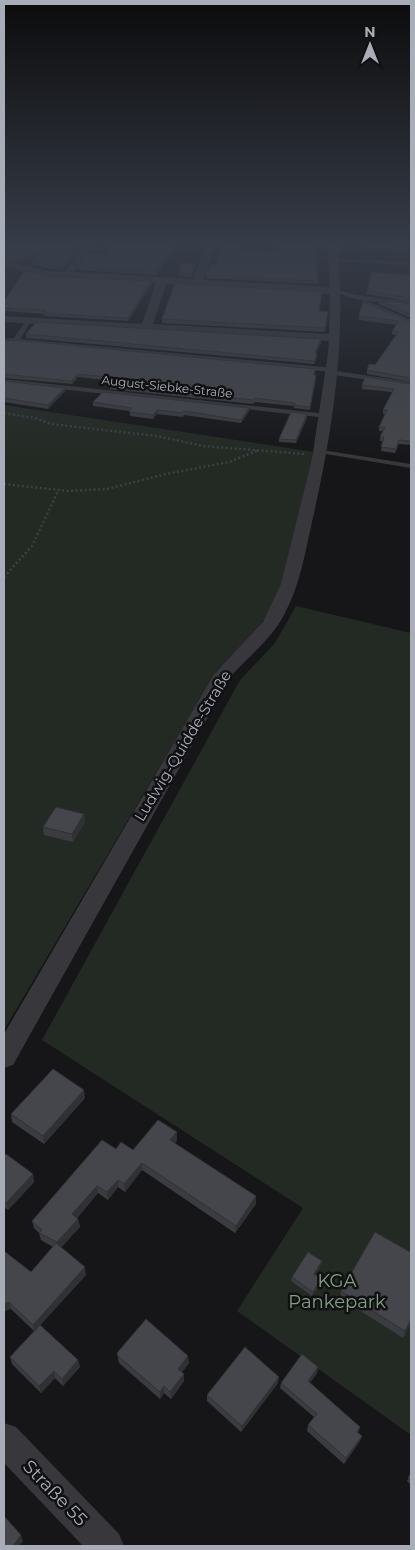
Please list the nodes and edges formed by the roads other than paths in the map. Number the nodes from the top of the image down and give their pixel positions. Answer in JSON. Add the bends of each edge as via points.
{"nodes":[{"id":1,"x":150,"y":317,"type":"edge"},
{"id":2,"x":336,"y":317,"type":"edge"},
{"id":3,"x":4,"y":319,"type":"edge"},
{"id":4,"x":29,"y":320,"type":"junction"},
{"id":5,"x":146,"y":328,"type":"junction"},
{"id":6,"x":335,"y":338,"type":"junction"},
{"id":7,"x":16,"y":340,"type":"junction"},
{"id":8,"x":4,"y":341,"type":"edge"},
{"id":9,"x":334,"y":372,"type":"junction"},
{"id":10,"x":4,"y":381,"type":"edge"},
{"id":11,"x":411,"y":384,"type":"edge"},
{"id":12,"x":327,"y":416,"type":"junction"},
{"id":13,"x":322,"y":454,"type":"junction"},
{"id":14,"x":411,"y":466,"type":"edge"},
{"id":15,"x":4,"y":1058,"type":"edge"},
{"id":16,"x":4,"y":1439,"type":"edge"},
{"id":17,"x":107,"y":1546,"type":"edge"}],
"edges":[{"from":1,"to":5,"type":"street"},
{"from":2,"to":6,"type":"street","name":"Ludwig-Quidde-Straße"},
{"from":3,"to":4,"type":"street"},
{"from":4,"to":5,"type":"street"},
{"from":4,"to":7,"type":"lane"},
{"from":5,"to":6,"type":"street"},
{"from":6,"to":9,"type":"street","name":"Ludwig-Quidde-Straße"},
{"from":7,"to":8,"type":"lane"},
{"from":7,"to":9,"type":"lane"},
{"from":9,"to":11,"type":"lane"},
{"from":9,"to":12,"type":"street","name":"Ludwig-Quidde-Straße"},
{"from":10,"to":12,"type":"lane","name":"August-Siebke-Straße"},
{"from":12,"to":13,"type":"street","name":"Ludwig-Quidde-Straße"},
{"from":13,"to":14,"type":"lane"},
{"from":13,"to":15,"type":"street","name":"Ludwig-Quidde-Straße","via":[[287,593],[276,616],[258,641],[223,674]]},
{"from":16,"to":17,"type":"street","name":"Straße 55"}]}
